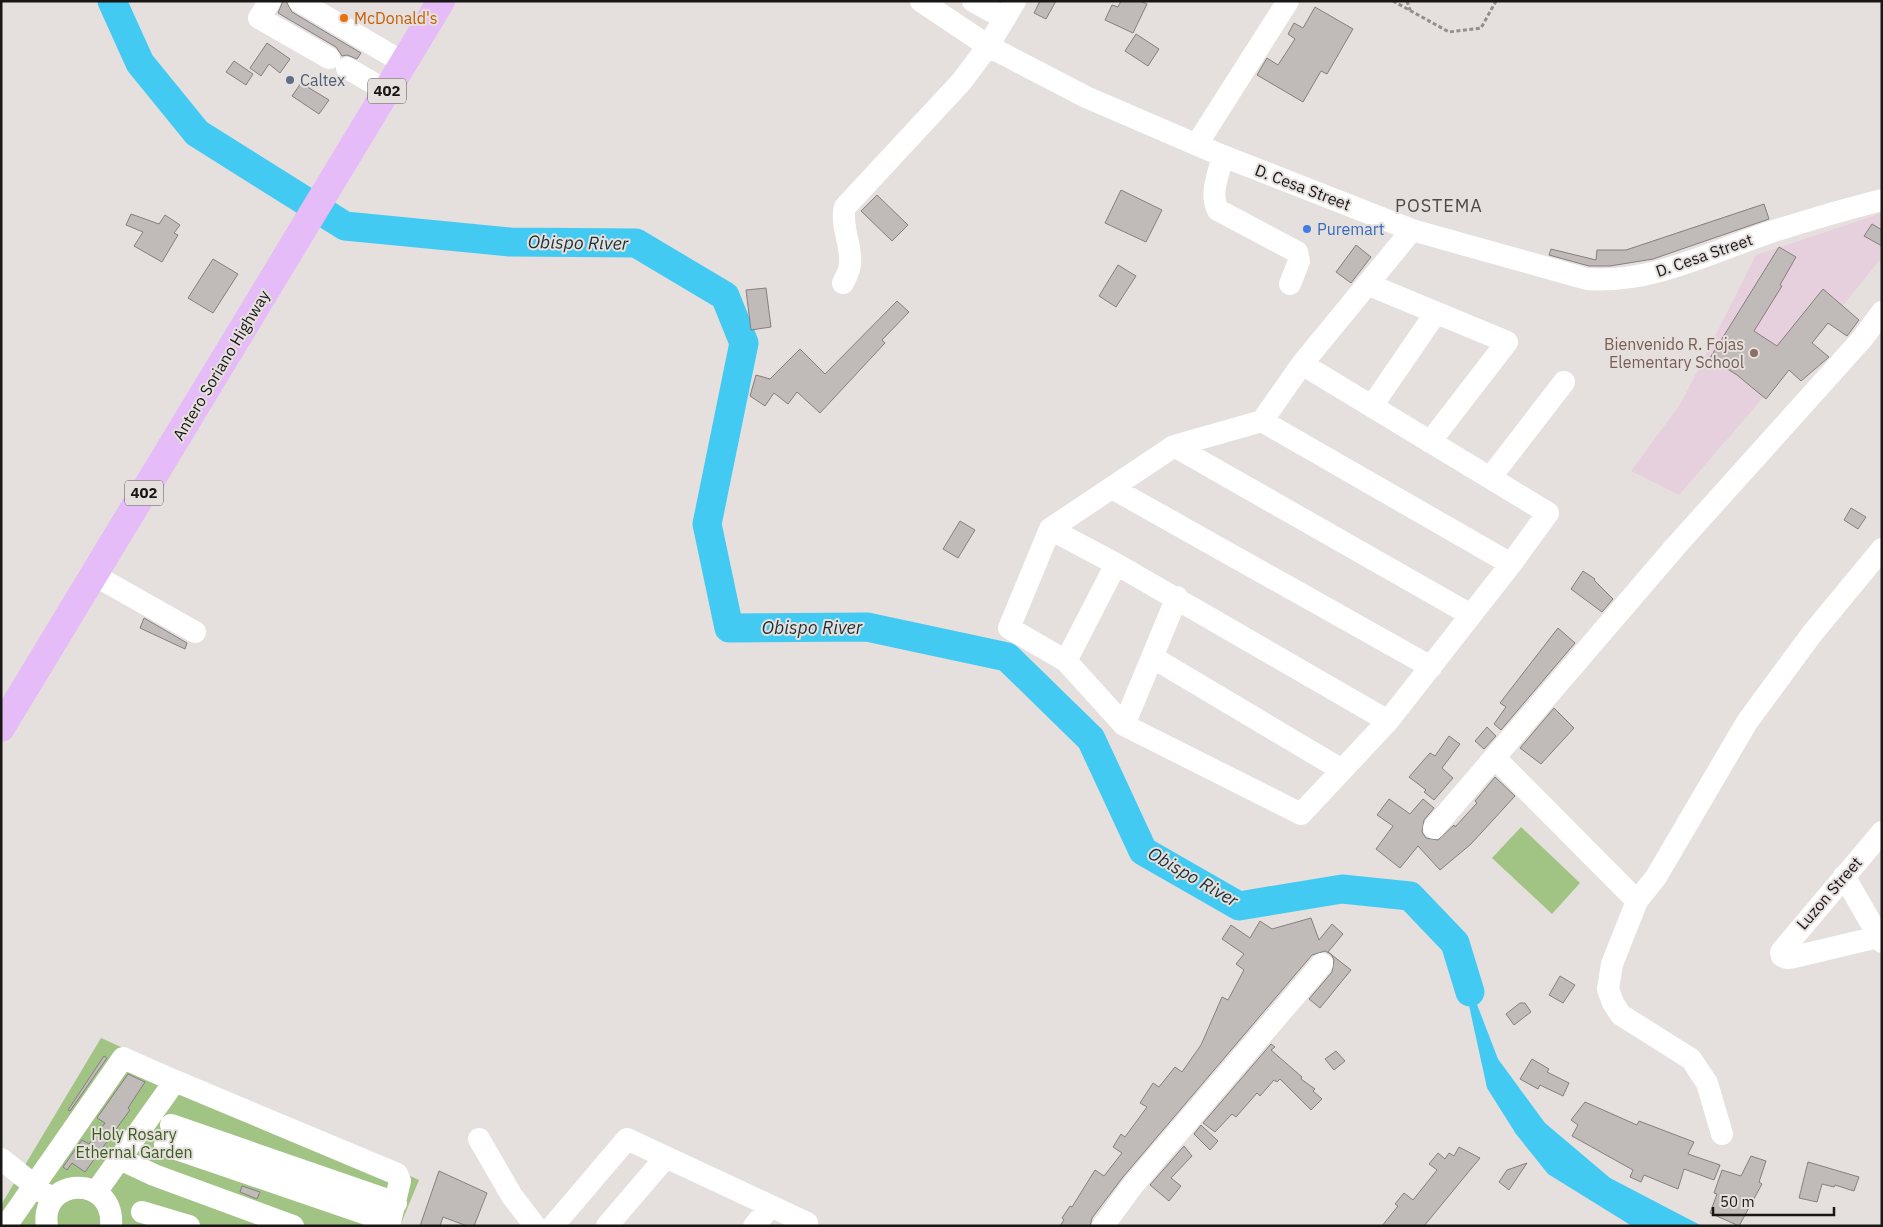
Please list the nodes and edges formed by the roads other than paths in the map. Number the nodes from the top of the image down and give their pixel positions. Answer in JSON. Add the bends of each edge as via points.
{"nodes":[{"id":1,"x":270,"y":1,"type":"edge"},
{"id":2,"x":299,"y":1,"type":"edge"},
{"id":3,"x":441,"y":1,"type":"edge"},
{"id":4,"x":921,"y":1,"type":"edge"},
{"id":5,"x":973,"y":1,"type":"edge"},
{"id":6,"x":1288,"y":1,"type":"edge"},
{"id":7,"x":1010,"y":10,"type":"edge"},
{"id":8,"x":988,"y":46,"type":"junction"},
{"id":9,"x":404,"y":63,"type":"junction"},
{"id":10,"x":387,"y":91,"type":"junction"},
{"id":11,"x":1197,"y":144,"type":"junction"},
{"id":12,"x":1223,"y":156,"type":"junction"},
{"id":13,"x":1882,"y":200,"type":"edge"},
{"id":14,"x":1412,"y":230,"type":"junction"},
{"id":15,"x":843,"y":283,"type":"dead end"},
{"id":16,"x":1290,"y":284,"type":"dead end"},
{"id":17,"x":1368,"y":284,"type":"junction"},
{"id":18,"x":1882,"y":312,"type":"edge"},
{"id":19,"x":1435,"y":314,"type":"junction"},
{"id":20,"x":1302,"y":364,"type":"junction"},
{"id":21,"x":1564,"y":382,"type":"dead end"},
{"id":22,"x":1372,"y":406,"type":"junction"},
{"id":23,"x":1262,"y":421,"type":"junction"},
{"id":24,"x":1430,"y":442,"type":"junction"},
{"id":25,"x":1174,"y":446,"type":"junction"},
{"id":26,"x":1490,"y":478,"type":"junction"},
{"id":27,"x":1112,"y":488,"type":"junction"},
{"id":28,"x":1050,"y":529,"type":"junction"},
{"id":29,"x":1882,"y":549,"type":"edge"},
{"id":30,"x":1116,"y":564,"type":"junction"},
{"id":31,"x":1511,"y":564,"type":"junction"},
{"id":32,"x":94,"y":575,"type":"junction"},
{"id":33,"x":1177,"y":597,"type":"junction"},
{"id":34,"x":1471,"y":615,"type":"junction"},
{"id":35,"x":196,"y":632,"type":"dead end"},
{"id":36,"x":1152,"y":658,"type":"junction"},
{"id":37,"x":1066,"y":661,"type":"junction"},
{"id":38,"x":1431,"y":667,"type":"junction"},
{"id":39,"x":1388,"y":721,"type":"junction"},
{"id":40,"x":1124,"y":725,"type":"junction"},
{"id":41,"x":1,"y":728,"type":"edge"},
{"id":42,"x":1495,"y":758,"type":"junction"},
{"id":43,"x":1342,"y":770,"type":"junction"},
{"id":44,"x":1434,"y":828,"type":"dead end"},
{"id":45,"x":1882,"y":832,"type":"edge"},
{"id":46,"x":1844,"y":876,"type":"junction"},
{"id":47,"x":1637,"y":901,"type":"junction"},
{"id":48,"x":1880,"y":940,"type":"edge"},
{"id":49,"x":1322,"y":964,"type":"dead end"},
{"id":50,"x":175,"y":1081,"type":"junction"},
{"id":51,"x":1722,"y":1134,"type":"dead end"},
{"id":52,"x":168,"y":1135,"type":"dead end"},
{"id":53,"x":479,"y":1140,"type":"dead end"},
{"id":54,"x":666,"y":1157,"type":"junction"},
{"id":55,"x":1,"y":1159,"type":"edge"},
{"id":56,"x":120,"y":1159,"type":"junction"},
{"id":57,"x":245,"y":1162,"type":"junction"},
{"id":58,"x":32,"y":1185,"type":"junction"},
{"id":59,"x":96,"y":1192,"type":"junction"},
{"id":60,"x":53,"y":1199,"type":"junction"},
{"id":61,"x":232,"y":1204,"type":"junction"},
{"id":62,"x":771,"y":1206,"type":"junction"},
{"id":63,"x":142,"y":1212,"type":"dead end"},
{"id":64,"x":392,"y":1217,"type":"edge"},
{"id":65,"x":811,"y":1219,"type":"edge"},
{"id":66,"x":6,"y":1226,"type":"edge"},
{"id":67,"x":47,"y":1226,"type":"edge"},
{"id":68,"x":111,"y":1226,"type":"edge"},
{"id":69,"x":189,"y":1226,"type":"edge"},
{"id":70,"x":293,"y":1226,"type":"edge"},
{"id":71,"x":535,"y":1226,"type":"edge"},
{"id":72,"x":553,"y":1226,"type":"edge"},
{"id":73,"x":607,"y":1226,"type":"edge"},
{"id":74,"x":754,"y":1226,"type":"edge"},
{"id":75,"x":1103,"y":1226,"type":"edge"}],
"edges":[{"from":1,"to":10,"type":"street","via":[[259,18]]},
{"from":2,"to":9,"type":"street"},
{"from":3,"to":9,"type":"main road","name":"Antero Soriano Highway","number":"402"},
{"from":4,"to":8,"type":"street","name":"D. Cesa Street"},
{"from":5,"to":7,"type":"street"},
{"from":6,"to":11,"type":"street"},
{"from":7,"to":8,"type":"street"},
{"from":8,"to":11,"type":"street","name":"D. Cesa Street","via":[[1086,97]]},
{"from":8,"to":15,"type":"street","via":[[938,108],[845,207],[843,214],[850,266]]},
{"from":9,"to":10,"type":"main road","name":"Antero Soriano Highway","number":"402"},
{"from":10,"to":32,"type":"main road","name":"Antero Soriano Highway","number":"402"},
{"from":11,"to":12,"type":"street","name":"D. Cesa Street"},
{"from":12,"to":14,"type":"street","name":"D. Cesa Street"},
{"from":12,"to":16,"type":"street","via":[[1213,196],[1218,210],[1297,252],[1299,261]]},
{"from":13,"to":14,"type":"street","name":"D. Cesa Street","via":[[1768,233],[1653,272],[1611,281],[1587,279]]},
{"from":14,"to":17,"type":"street"},
{"from":17,"to":19,"type":"street"},
{"from":17,"to":20,"type":"street"},
{"from":18,"to":42,"type":"street","via":[[1862,339],[1675,547]]},
{"from":19,"to":22,"type":"street"},
{"from":19,"to":24,"type":"street","via":[[1507,342]]},
{"from":20,"to":22,"type":"street"},
{"from":20,"to":23,"type":"street"},
{"from":21,"to":26,"type":"street"},
{"from":22,"to":24,"type":"street"},
{"from":23,"to":25,"type":"street"},
{"from":23,"to":31,"type":"street"},
{"from":24,"to":26,"type":"street"},
{"from":25,"to":27,"type":"street"},
{"from":25,"to":34,"type":"street"},
{"from":26,"to":31,"type":"street","via":[[1548,514]]},
{"from":27,"to":28,"type":"street"},
{"from":27,"to":38,"type":"street"},
{"from":28,"to":30,"type":"street"},
{"from":28,"to":37,"type":"street","via":[[1009,628]]},
{"from":29,"to":47,"type":"street","via":[[1775,682],[1747,722],[1656,877]]},
{"from":30,"to":33,"type":"street"},
{"from":30,"to":37,"type":"street"},
{"from":31,"to":34,"type":"street"},
{"from":32,"to":35,"type":"street"},
{"from":32,"to":41,"type":"main road","name":"Antero Soriano Highway","number":"402"},
{"from":33,"to":36,"type":"street"},
{"from":33,"to":39,"type":"street"},
{"from":34,"to":38,"type":"street"},
{"from":36,"to":40,"type":"street"},
{"from":36,"to":43,"type":"street"},
{"from":37,"to":40,"type":"street"},
{"from":38,"to":39,"type":"street"},
{"from":39,"to":43,"type":"street"},
{"from":40,"to":43,"type":"street","via":[[1301,814]]},
{"from":42,"to":44,"type":"street"},
{"from":42,"to":47,"type":"street"},
{"from":45,"to":46,"type":"street","name":"Luzon Street"},
{"from":46,"to":48,"type":"street"},
{"from":46,"to":48,"type":"street","name":"Luzon Street","via":[[1783,947],[1782,956],[1794,957]]},
{"from":47,"to":51,"type":"street","via":[[1612,964],[1608,989],[1613,1003],[1621,1015],[1691,1060],[1707,1084]]},
{"from":49,"to":75,"type":"street","via":[[1132,1185]]},
{"from":50,"to":56,"type":"street"},
{"from":50,"to":58,"type":"street","via":[[123,1058]]},
{"from":50,"to":64,"type":"street","via":[[397,1174],[400,1181]]},
{"from":52,"to":57,"type":"street"},
{"from":53,"to":71,"type":"street","via":[[512,1196]]},
{"from":54,"to":62,"type":"street"},
{"from":54,"to":72,"type":"street","via":[[628,1139]]},
{"from":54,"to":73,"type":"street"},
{"from":55,"to":58,"type":"street"},
{"from":56,"to":59,"type":"street"},
{"from":56,"to":61,"type":"street"},
{"from":57,"to":61,"type":"street"},
{"from":57,"to":64,"type":"street"},
{"from":58,"to":60,"type":"street"},
{"from":58,"to":66,"type":"street"},
{"from":59,"to":60,"type":"street","via":[[78,1187]]},
{"from":59,"to":68,"type":"street","via":[[109,1207]]},
{"from":60,"to":67,"type":"street","via":[[48,1208]]},
{"from":61,"to":70,"type":"street"},
{"from":62,"to":65,"type":"street"},
{"from":62,"to":74,"type":"street"},
{"from":63,"to":69,"type":"street"}]}
